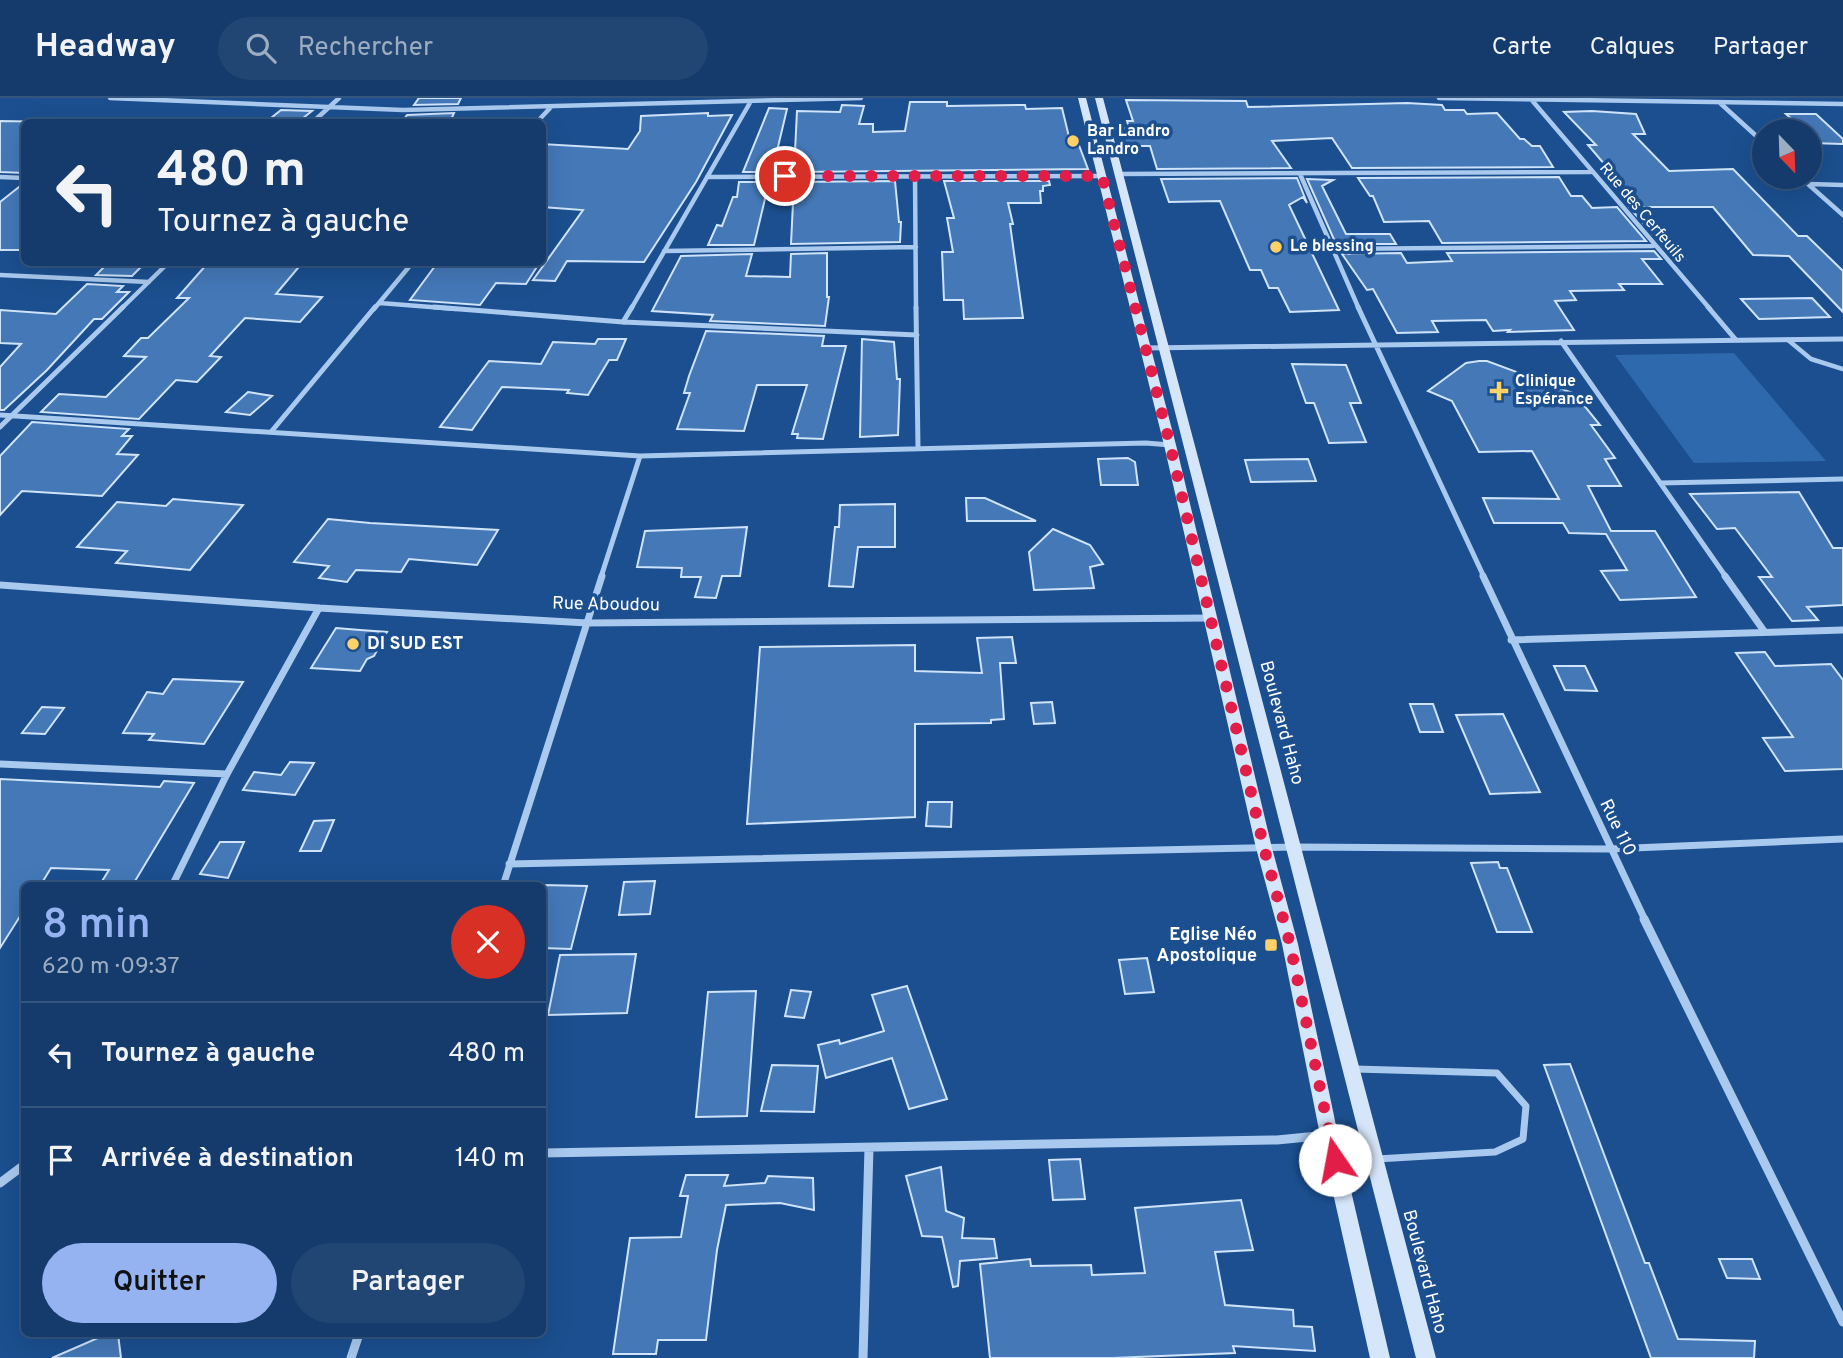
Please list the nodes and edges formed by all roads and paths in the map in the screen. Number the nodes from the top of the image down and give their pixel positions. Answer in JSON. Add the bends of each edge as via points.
{"nodes":[{"id":1,"x":110,"y":98,"type":"edge"},
{"id":2,"x":339,"y":98,"type":"edge"},
{"id":3,"x":861,"y":98,"type":"edge"},
{"id":4,"x":1082,"y":98,"type":"edge"},
{"id":5,"x":1099,"y":98,"type":"edge"},
{"id":6,"x":1439,"y":98,"type":"edge"},
{"id":7,"x":1531,"y":99,"type":"edge"},
{"id":8,"x":724,"y":100,"type":"edge"},
{"id":9,"x":751,"y":101,"type":"junction"},
{"id":10,"x":1720,"y":103,"type":"junction"},
{"id":11,"x":1843,"y":104,"type":"edge"},
{"id":12,"x":551,"y":107,"type":"junction"},
{"id":13,"x":328,"y":108,"type":"junction"},
{"id":14,"x":316,"y":119,"type":"edge"},
{"id":15,"x":540,"y":119,"type":"edge"},
{"id":16,"x":1752,"y":133,"type":"edge"},
{"id":17,"x":1591,"y":172,"type":"junction"},
{"id":18,"x":1117,"y":174,"type":"junction"},
{"id":19,"x":1300,"y":174,"type":"junction"},
{"id":20,"x":915,"y":175,"type":"junction"},
{"id":21,"x":1102,"y":176,"type":"junction"},
{"id":22,"x":0,"y":177,"type":"edge"},
{"id":23,"x":707,"y":177,"type":"junction"},
{"id":24,"x":21,"y":178,"type":"edge"},
{"id":25,"x":1822,"y":184,"type":"edge"},
{"id":26,"x":1843,"y":185,"type":"edge"},
{"id":27,"x":1814,"y":189,"type":"edge"},
{"id":28,"x":1843,"y":215,"type":"edge"},
{"id":29,"x":1653,"y":246,"type":"junction"},
{"id":30,"x":916,"y":247,"type":"junction"},
{"id":31,"x":1331,"y":248,"type":"junction"},
{"id":32,"x":664,"y":251,"type":"junction"},
{"id":33,"x":165,"y":266,"type":"edge"},
{"id":34,"x":410,"y":266,"type":"edge"},
{"id":35,"x":0,"y":275,"type":"edge"},
{"id":36,"x":149,"y":282,"type":"junction"},
{"id":37,"x":380,"y":303,"type":"junction"},
{"id":38,"x":623,"y":322,"type":"junction"},
{"id":39,"x":917,"y":335,"type":"junction"},
{"id":40,"x":1843,"y":339,"type":"edge"},
{"id":41,"x":1736,"y":340,"type":"junction"},
{"id":42,"x":1787,"y":340,"type":"junction"},
{"id":43,"x":1561,"y":341,"type":"junction"},
{"id":44,"x":1374,"y":343,"type":"junction"},
{"id":45,"x":1165,"y":347,"type":"junction"},
{"id":46,"x":1146,"y":348,"type":"junction"},
{"id":47,"x":1843,"y":369,"type":"edge"},
{"id":48,"x":0,"y":415,"type":"edge"},
{"id":49,"x":11,"y":416,"type":"junction"},
{"id":50,"x":0,"y":427,"type":"edge"},
{"id":51,"x":271,"y":432,"type":"junction"},
{"id":52,"x":1170,"y":445,"type":"junction"},
{"id":53,"x":918,"y":448,"type":"junction"},
{"id":54,"x":640,"y":456,"type":"junction"},
{"id":55,"x":1843,"y":479,"type":"edge"},
{"id":56,"x":1660,"y":483,"type":"junction"},
{"id":57,"x":0,"y":584,"type":"edge"},
{"id":58,"x":319,"y":608,"type":"junction"},
{"id":59,"x":1212,"y":618,"type":"junction"},
{"id":60,"x":587,"y":623,"type":"junction"},
{"id":61,"x":1843,"y":629,"type":"edge"},
{"id":62,"x":1764,"y":631,"type":"junction"},
{"id":63,"x":1511,"y":640,"type":"junction"},
{"id":64,"x":0,"y":764,"type":"edge"},
{"id":65,"x":226,"y":774,"type":"junction"},
{"id":66,"x":1843,"y":839,"type":"edge"},
{"id":67,"x":1296,"y":847,"type":"junction"},
{"id":68,"x":1264,"y":848,"type":"junction"},
{"id":69,"x":1610,"y":849,"type":"junction"},
{"id":70,"x":509,"y":864,"type":"junction"},
{"id":71,"x":174,"y":882,"type":"edge"},
{"id":72,"x":504,"y":882,"type":"edge"},
{"id":73,"x":1351,"y":1069,"type":"junction"},
{"id":74,"x":1329,"y":1135,"type":"junction"},
{"id":75,"x":869,"y":1149,"type":"junction"},
{"id":76,"x":546,"y":1153,"type":"edge"},
{"id":77,"x":1374,"y":1159,"type":"junction"},
{"id":78,"x":21,"y":1167,"type":"edge"},
{"id":79,"x":0,"y":1183,"type":"edge"},
{"id":80,"x":1843,"y":1322,"type":"edge"},
{"id":81,"x":358,"y":1337,"type":"edge"},
{"id":82,"x":351,"y":1358,"type":"edge"},
{"id":83,"x":863,"y":1358,"type":"edge"},
{"id":84,"x":1380,"y":1358,"type":"edge"},
{"id":85,"x":1426,"y":1358,"type":"edge"}],
"edges":[{"from":1,"to":13,"type":"street"},
{"from":2,"to":13,"type":"street"},
{"from":3,"to":9,"type":"street"},
{"from":4,"to":21,"type":"main road"},
{"from":5,"to":18,"type":"main road","name":"Boulevard Haho"},
{"from":6,"to":7,"type":"street"},
{"from":7,"to":10,"type":"street"},
{"from":7,"to":17,"type":"street","name":"Rue des Cerfeuils"},
{"from":8,"to":9,"type":"street"},
{"from":8,"to":12,"type":"street"},
{"from":9,"to":23,"type":"street"},
{"from":10,"to":11,"type":"street"},
{"from":10,"to":16,"type":"street"},
{"from":12,"to":13,"type":"street"},
{"from":12,"to":15,"type":"street"},
{"from":13,"to":14,"type":"street"},
{"from":17,"to":19,"type":"street"},
{"from":17,"to":29,"type":"street","name":"Rue des Cerfeuils"},
{"from":18,"to":19,"type":"street"},
{"from":18,"to":45,"type":"main road","name":"Boulevard Haho"},
{"from":19,"to":31,"type":"street","name":"Rue 110"},
{"from":20,"to":21,"type":"street"},
{"from":20,"to":23,"type":"street"},
{"from":20,"to":30,"type":"street"},
{"from":21,"to":46,"type":"main road"},
{"from":22,"to":24,"type":"street"},
{"from":23,"to":32,"type":"street"},
{"from":25,"to":26,"type":"street"},
{"from":27,"to":28,"type":"street"},
{"from":29,"to":31,"type":"street"},
{"from":29,"to":41,"type":"street","name":"Rue des Cerfeuils"},
{"from":30,"to":32,"type":"street"},
{"from":30,"to":39,"type":"street"},
{"from":31,"to":44,"type":"street","name":"Rue 110"},
{"from":32,"to":38,"type":"street"},
{"from":33,"to":36,"type":"street"},
{"from":34,"to":37,"type":"street"},
{"from":35,"to":36,"type":"street"},
{"from":36,"to":49,"type":"street"},
{"from":37,"to":38,"type":"street"},
{"from":37,"to":51,"type":"street"},
{"from":38,"to":39,"type":"street"},
{"from":39,"to":53,"type":"street"},
{"from":40,"to":42,"type":"street"},
{"from":41,"to":42,"type":"street"},
{"from":41,"to":43,"type":"street"},
{"from":42,"to":47,"type":"lane","via":[[1811,359]]},
{"from":43,"to":44,"type":"street"},
{"from":43,"to":56,"type":"street"},
{"from":44,"to":45,"type":"street"},
{"from":44,"to":63,"type":"street","name":"Rue 110"},
{"from":45,"to":46,"type":"street"},
{"from":45,"to":67,"type":"main road","name":"Boulevard Haho"},
{"from":46,"to":52,"type":"main road"},
{"from":48,"to":49,"type":"street"},
{"from":49,"to":50,"type":"street"},
{"from":49,"to":51,"type":"street"},
{"from":51,"to":54,"type":"street"},
{"from":52,"to":53,"type":"street"},
{"from":52,"to":59,"type":"main road"},
{"from":53,"to":54,"type":"street"},
{"from":54,"to":60,"type":"street"},
{"from":55,"to":56,"type":"street"},
{"from":56,"to":62,"type":"street"},
{"from":57,"to":58,"type":"street","name":"Rue Aboudou"},
{"from":58,"to":60,"type":"street","name":"Rue Aboudou"},
{"from":58,"to":65,"type":"street"},
{"from":59,"to":60,"type":"street","name":"Rue Aboudou"},
{"from":59,"to":68,"type":"main road"},
{"from":60,"to":70,"type":"street"},
{"from":61,"to":62,"type":"street"},
{"from":62,"to":63,"type":"street"},
{"from":63,"to":69,"type":"street","name":"Rue 110"},
{"from":64,"to":65,"type":"street"},
{"from":65,"to":71,"type":"street"},
{"from":66,"to":69,"type":"street"},
{"from":67,"to":68,"type":"street"},
{"from":67,"to":69,"type":"street"},
{"from":67,"to":73,"type":"main road","name":"Boulevard Haho"},
{"from":68,"to":70,"type":"street"},
{"from":68,"to":74,"type":"main road","via":[[1290,944]]},
{"from":69,"to":80,"type":"street","name":"Rue 110"},
{"from":70,"to":72,"type":"street"},
{"from":73,"to":77,"type":"main road","name":"Boulevard Haho"},
{"from":73,"to":77,"type":"lane","via":[[1497,1073],[1526,1106],[1523,1139],[1495,1152]]},
{"from":74,"to":75,"type":"street"},
{"from":74,"to":84,"type":"main road"},
{"from":75,"to":76,"type":"street"},
{"from":75,"to":83,"type":"street"},
{"from":77,"to":85,"type":"main road","name":"Boulevard Haho"},
{"from":78,"to":79,"type":"street"},
{"from":81,"to":82,"type":"street"}]}
